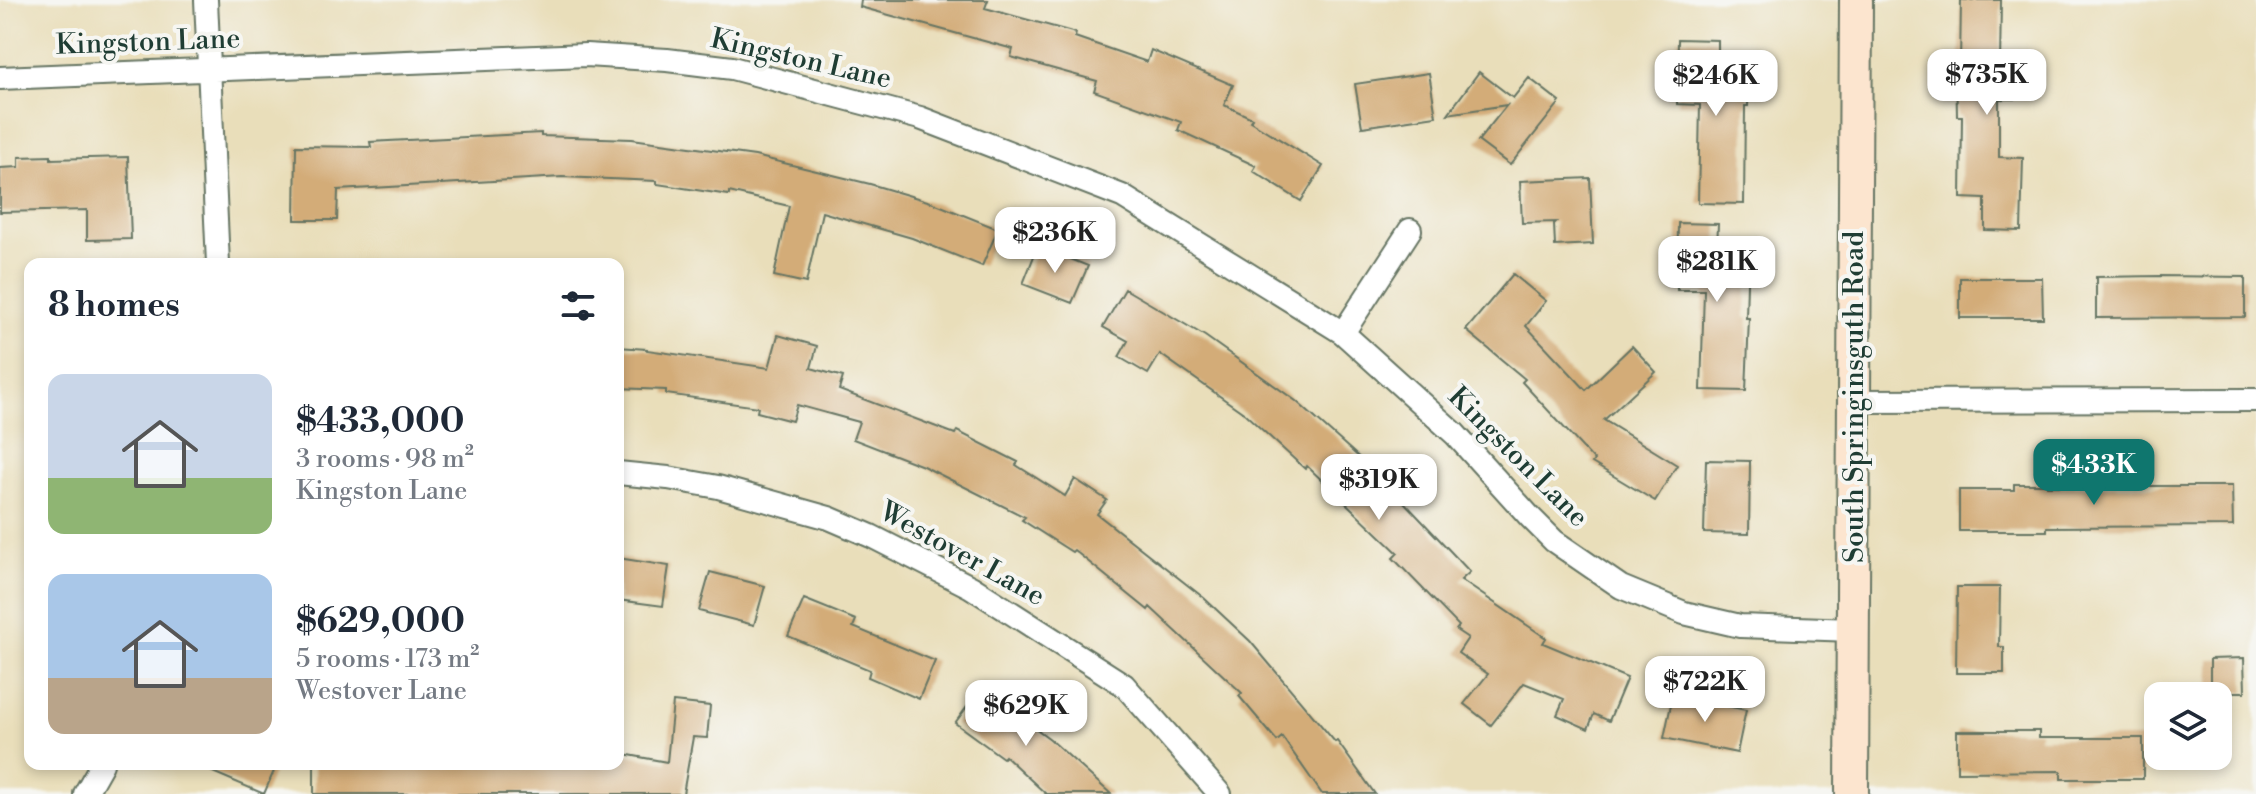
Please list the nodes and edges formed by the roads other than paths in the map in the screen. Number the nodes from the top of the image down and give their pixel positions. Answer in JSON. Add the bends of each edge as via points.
{"nodes":[{"id":1,"x":206,"y":0,"type":"edge"},
{"id":2,"x":1856,"y":0,"type":"edge"},
{"id":3,"x":210,"y":69,"type":"junction"},
{"id":4,"x":0,"y":78,"type":"edge"},
{"id":5,"x":1410,"y":230,"type":"dead end"},
{"id":6,"x":218,"y":258,"type":"edge"},
{"id":7,"x":1343,"y":333,"type":"junction"},
{"id":8,"x":2256,"y":400,"type":"edge"},
{"id":9,"x":1854,"y":401,"type":"junction"},
{"id":10,"x":624,"y":474,"type":"edge"},
{"id":11,"x":1853,"y":630,"type":"junction"},
{"id":12,"x":99,"y":770,"type":"edge"},
{"id":13,"x":85,"y":794,"type":"edge"},
{"id":14,"x":1220,"y":794,"type":"edge"},
{"id":15,"x":1852,"y":794,"type":"edge"}],
"edges":[{"from":1,"to":3,"type":"street"},
{"from":2,"to":9,"type":"street","name":"South Springinsguth Road"},
{"from":3,"to":4,"type":"street","name":"Kingston Lane"},
{"from":3,"to":6,"type":"street"},
{"from":3,"to":7,"type":"street","name":"Kingston Lane","via":[[586,55],[732,68],[920,118],[1122,196]]},
{"from":5,"to":7,"type":"street"},
{"from":7,"to":11,"type":"street","name":"Kingston Lane","via":[[1455,434],[1554,541],[1621,587],[1684,613],[1740,626]]},
{"from":8,"to":9,"type":"street"},
{"from":9,"to":11,"type":"street","name":"South Springinsguth Road"},
{"from":10,"to":14,"type":"street","name":"Westover Lane","via":[[718,487],[829,518],[971,587],[1124,685]]},
{"from":11,"to":15,"type":"street","name":"South Springinsguth Road"},
{"from":12,"to":13,"type":"street"}]}
